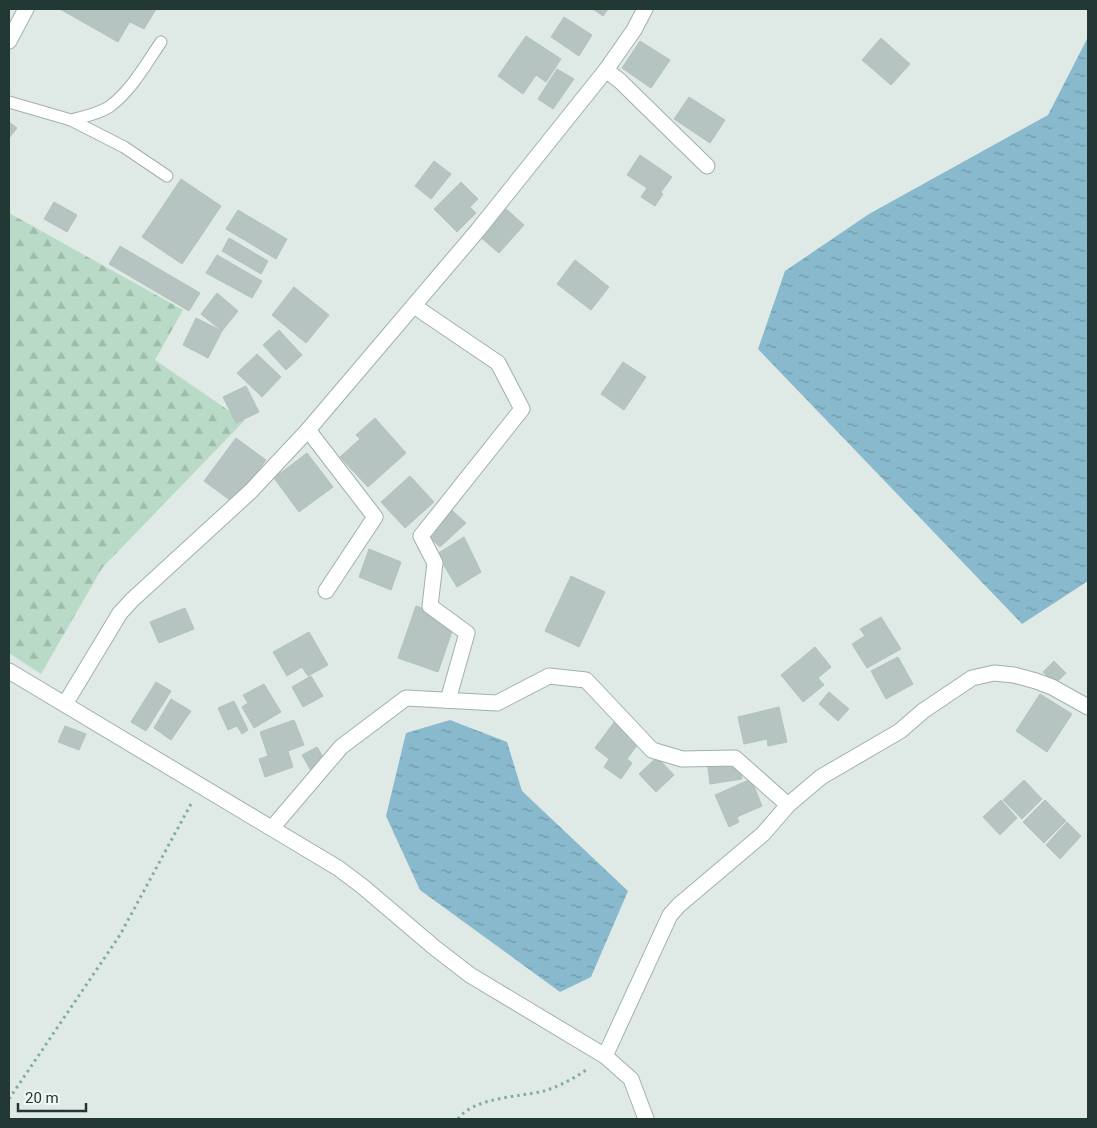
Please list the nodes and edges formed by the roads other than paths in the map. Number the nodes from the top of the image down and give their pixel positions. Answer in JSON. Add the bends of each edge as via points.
{"nodes":[{"id":1,"x":26,"y":9,"type":"edge"},
{"id":2,"x":645,"y":9,"type":"edge"},
{"id":3,"x":9,"y":41,"type":"edge"},
{"id":4,"x":161,"y":42,"type":"dead end"},
{"id":5,"x":606,"y":70,"type":"junction"},
{"id":6,"x":9,"y":102,"type":"edge"},
{"id":7,"x":71,"y":120,"type":"junction"},
{"id":8,"x":706,"y":166,"type":"dead end"},
{"id":9,"x":167,"y":176,"type":"dead end"},
{"id":10,"x":414,"y":306,"type":"junction"},
{"id":11,"x":308,"y":430,"type":"junction"},
{"id":12,"x":326,"y":591,"type":"dead end"},
{"id":13,"x":9,"y":671,"type":"edge"},
{"id":14,"x":448,"y":700,"type":"junction"},
{"id":15,"x":65,"y":704,"type":"junction"},
{"id":16,"x":1088,"y":707,"type":"edge"},
{"id":17,"x":788,"y":805,"type":"junction"},
{"id":18,"x":272,"y":828,"type":"junction"},
{"id":19,"x":605,"y":1056,"type":"junction"},
{"id":20,"x":646,"y":1119,"type":"edge"}],
"edges":[{"from":1,"to":3,"type":"street"},
{"from":2,"to":5,"type":"street"},
{"from":4,"to":7,"type":"lane","via":[[108,108]]},
{"from":5,"to":8,"type":"street"},
{"from":5,"to":10,"type":"street"},
{"from":6,"to":7,"type":"lane"},
{"from":7,"to":9,"type":"lane","via":[[124,147]]},
{"from":10,"to":11,"type":"street"},
{"from":10,"to":14,"type":"street","via":[[498,363],[522,409],[421,536],[435,563],[430,606],[467,633]]},
{"from":11,"to":12,"type":"street","via":[[375,517]]},
{"from":11,"to":15,"type":"street","via":[[251,491],[132,600],[120,614]]},
{"from":13,"to":15,"type":"street"},
{"from":14,"to":17,"type":"street","via":[[496,703],[549,676],[586,680],[652,750],[682,760],[735,758]]},
{"from":14,"to":18,"type":"street","via":[[406,698],[341,747]]},
{"from":15,"to":18,"type":"street"},
{"from":16,"to":17,"type":"street","via":[[1052,687],[1014,675],[994,673],[972,678],[900,731],[821,777]]},
{"from":17,"to":19,"type":"street","via":[[763,834],[670,915]]},
{"from":18,"to":19,"type":"street","via":[[362,886],[470,975]]},
{"from":19,"to":20,"type":"street","via":[[631,1079]]}]}
